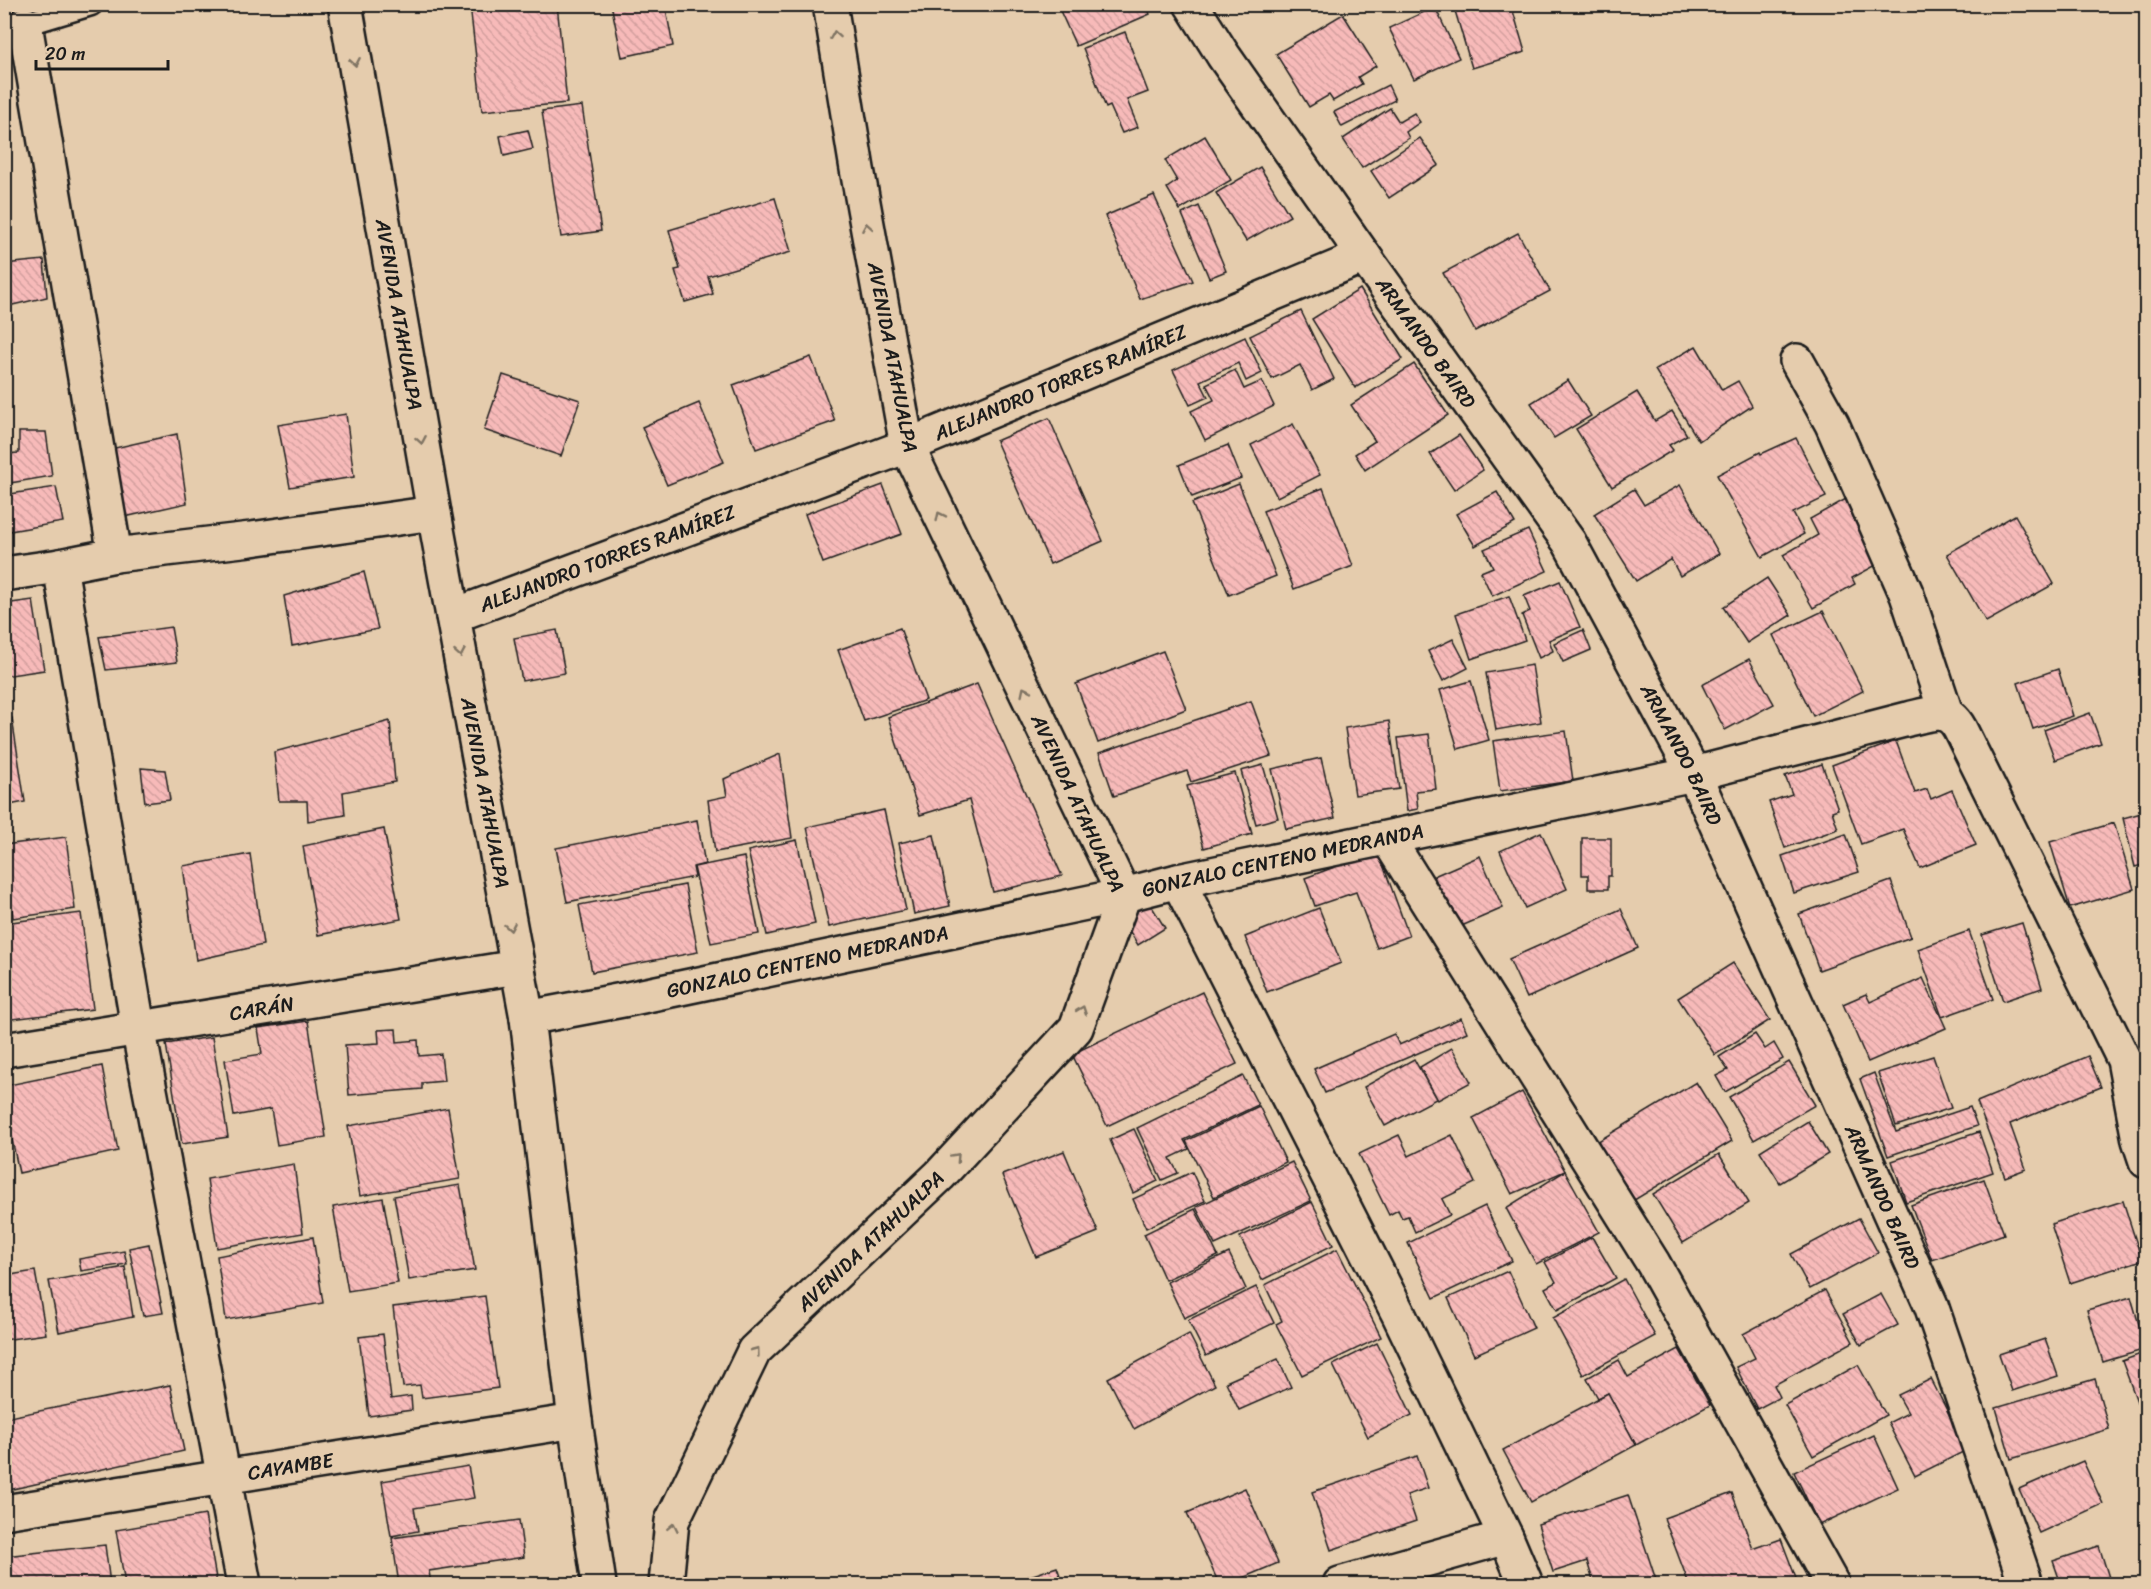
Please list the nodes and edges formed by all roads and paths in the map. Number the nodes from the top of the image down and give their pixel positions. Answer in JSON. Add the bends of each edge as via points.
{"nodes":[{"id":1,"x":91,"y":4,"type":"edge"},
{"id":2,"x":345,"y":4,"type":"edge"},
{"id":3,"x":830,"y":4,"type":"edge"},
{"id":4,"x":1191,"y":4,"type":"edge"},
{"id":5,"x":25,"y":24,"type":"joint"},
{"id":6,"x":1364,"y":256,"type":"junction"},
{"id":7,"x":1797,"y":361,"type":"dead end"},
{"id":8,"x":907,"y":446,"type":"junction"},
{"id":9,"x":434,"y":513,"type":"junction"},
{"id":10,"x":115,"y":555,"type":"junction"},
{"id":11,"x":60,"y":566,"type":"junction"},
{"id":12,"x":4,"y":574,"type":"edge"},
{"id":13,"x":453,"y":616,"type":"junction"},
{"id":14,"x":1953,"y":721,"type":"junction"},
{"id":15,"x":1694,"y":774,"type":"junction"},
{"id":16,"x":1388,"y":839,"type":"junction"},
{"id":17,"x":1178,"y":881,"type":"junction"},
{"id":18,"x":1124,"y":895,"type":"junction"},
{"id":19,"x":517,"y":967,"type":"junction"},
{"id":20,"x":527,"y":1018,"type":"junction"},
{"id":21,"x":138,"y":1027,"type":"junction"},
{"id":22,"x":4,"y":1050,"type":"edge"},
{"id":23,"x":2146,"y":1161,"type":"edge"},
{"id":24,"x":575,"y":1421,"type":"junction"},
{"id":25,"x":224,"y":1475,"type":"junction"},
{"id":26,"x":4,"y":1512,"type":"edge"},
{"id":27,"x":1506,"y":1537,"type":"junction"},
{"id":28,"x":244,"y":1584,"type":"edge"},
{"id":29,"x":599,"y":1584,"type":"edge"},
{"id":30,"x":666,"y":1584,"type":"edge"},
{"id":31,"x":1340,"y":1584,"type":"edge"},
{"id":32,"x":1526,"y":1584,"type":"edge"},
{"id":33,"x":1832,"y":1584,"type":"edge"},
{"id":34,"x":2026,"y":1584,"type":"edge"}],
"edges":[{"from":1,"to":5,"type":"lane"},
{"from":2,"to":9,"type":"main road","name":"AVENIDA ATAHUALPA","one_way":true},
{"from":8,"to":3,"type":"main road","name":"AVENIDA ATAHUALPA","one_way":true},
{"from":4,"to":6,"type":"main road","name":"ARMANDO BAIRD"},
{"from":5,"to":10,"type":"main road"},
{"from":6,"to":8,"type":"main road","name":"ALEJANDRO TORRES RAMÍREZ"},
{"from":6,"to":15,"type":"main road","name":"ARMANDO BAIRD","via":[[1569,542]]},
{"from":7,"to":14,"type":"main road","via":[[1832,424],[1902,584]]},
{"from":8,"to":13,"type":"main road","name":"ALEJANDRO TORRES RAMÍREZ"},
{"from":18,"to":8,"type":"main road","name":"AVENIDA ATAHUALPA","one_way":true},
{"from":9,"to":10,"type":"main road"},
{"from":9,"to":13,"type":"main road","name":"AVENIDA ATAHUALPA"},
{"from":10,"to":11,"type":"main road"},
{"from":11,"to":12,"type":"main road"},
{"from":11,"to":21,"type":"main road"},
{"from":13,"to":19,"type":"main road","name":"AVENIDA ATAHUALPA","one_way":true},
{"from":14,"to":15,"type":"main road","name":"GONZALO CENTENO MEDRANDA","via":[[1936,713],[1908,718]]},
{"from":14,"to":23,"type":"main road","via":[[2124,1060]]},
{"from":15,"to":16,"type":"main road","name":"GONZALO CENTENO MEDRANDA"},
{"from":15,"to":34,"type":"main road","name":"ARMANDO BAIRD","via":[[1931,1305]]},
{"from":16,"to":17,"type":"main road","name":"GONZALO CENTENO MEDRANDA"},
{"from":16,"to":33,"type":"main road","via":[[1653,1263]]},
{"from":17,"to":18,"type":"main road","name":"GONZALO CENTENO MEDRANDA"},
{"from":17,"to":27,"type":"main road","via":[[1399,1316]]},
{"from":18,"to":20,"type":"main road","name":"GONZALO CENTENO MEDRANDA"},
{"from":30,"to":18,"type":"main road","name":"AVENIDA ATAHUALPA","one_way":true,"via":[[672,1521],[754,1350],[940,1175],[1076,1028]]},
{"from":19,"to":20,"type":"main road","name":"AVENIDA ATAHUALPA"},
{"from":19,"to":21,"type":"main road","name":"CARÁN"},
{"from":20,"to":24,"type":"main road","name":"AVENIDA ATAHUALPA"},
{"from":21,"to":22,"type":"main road","name":"CARÁN"},
{"from":21,"to":25,"type":"main road"},
{"from":24,"to":25,"type":"main road","name":"CAYAMBE"},
{"from":24,"to":29,"type":"main road","name":"AVENIDA ATAHUALPA"},
{"from":25,"to":26,"type":"main road","name":"CAYAMBE"},
{"from":25,"to":28,"type":"main road"},
{"from":27,"to":31,"type":"main road"},
{"from":27,"to":32,"type":"main road"}]}
